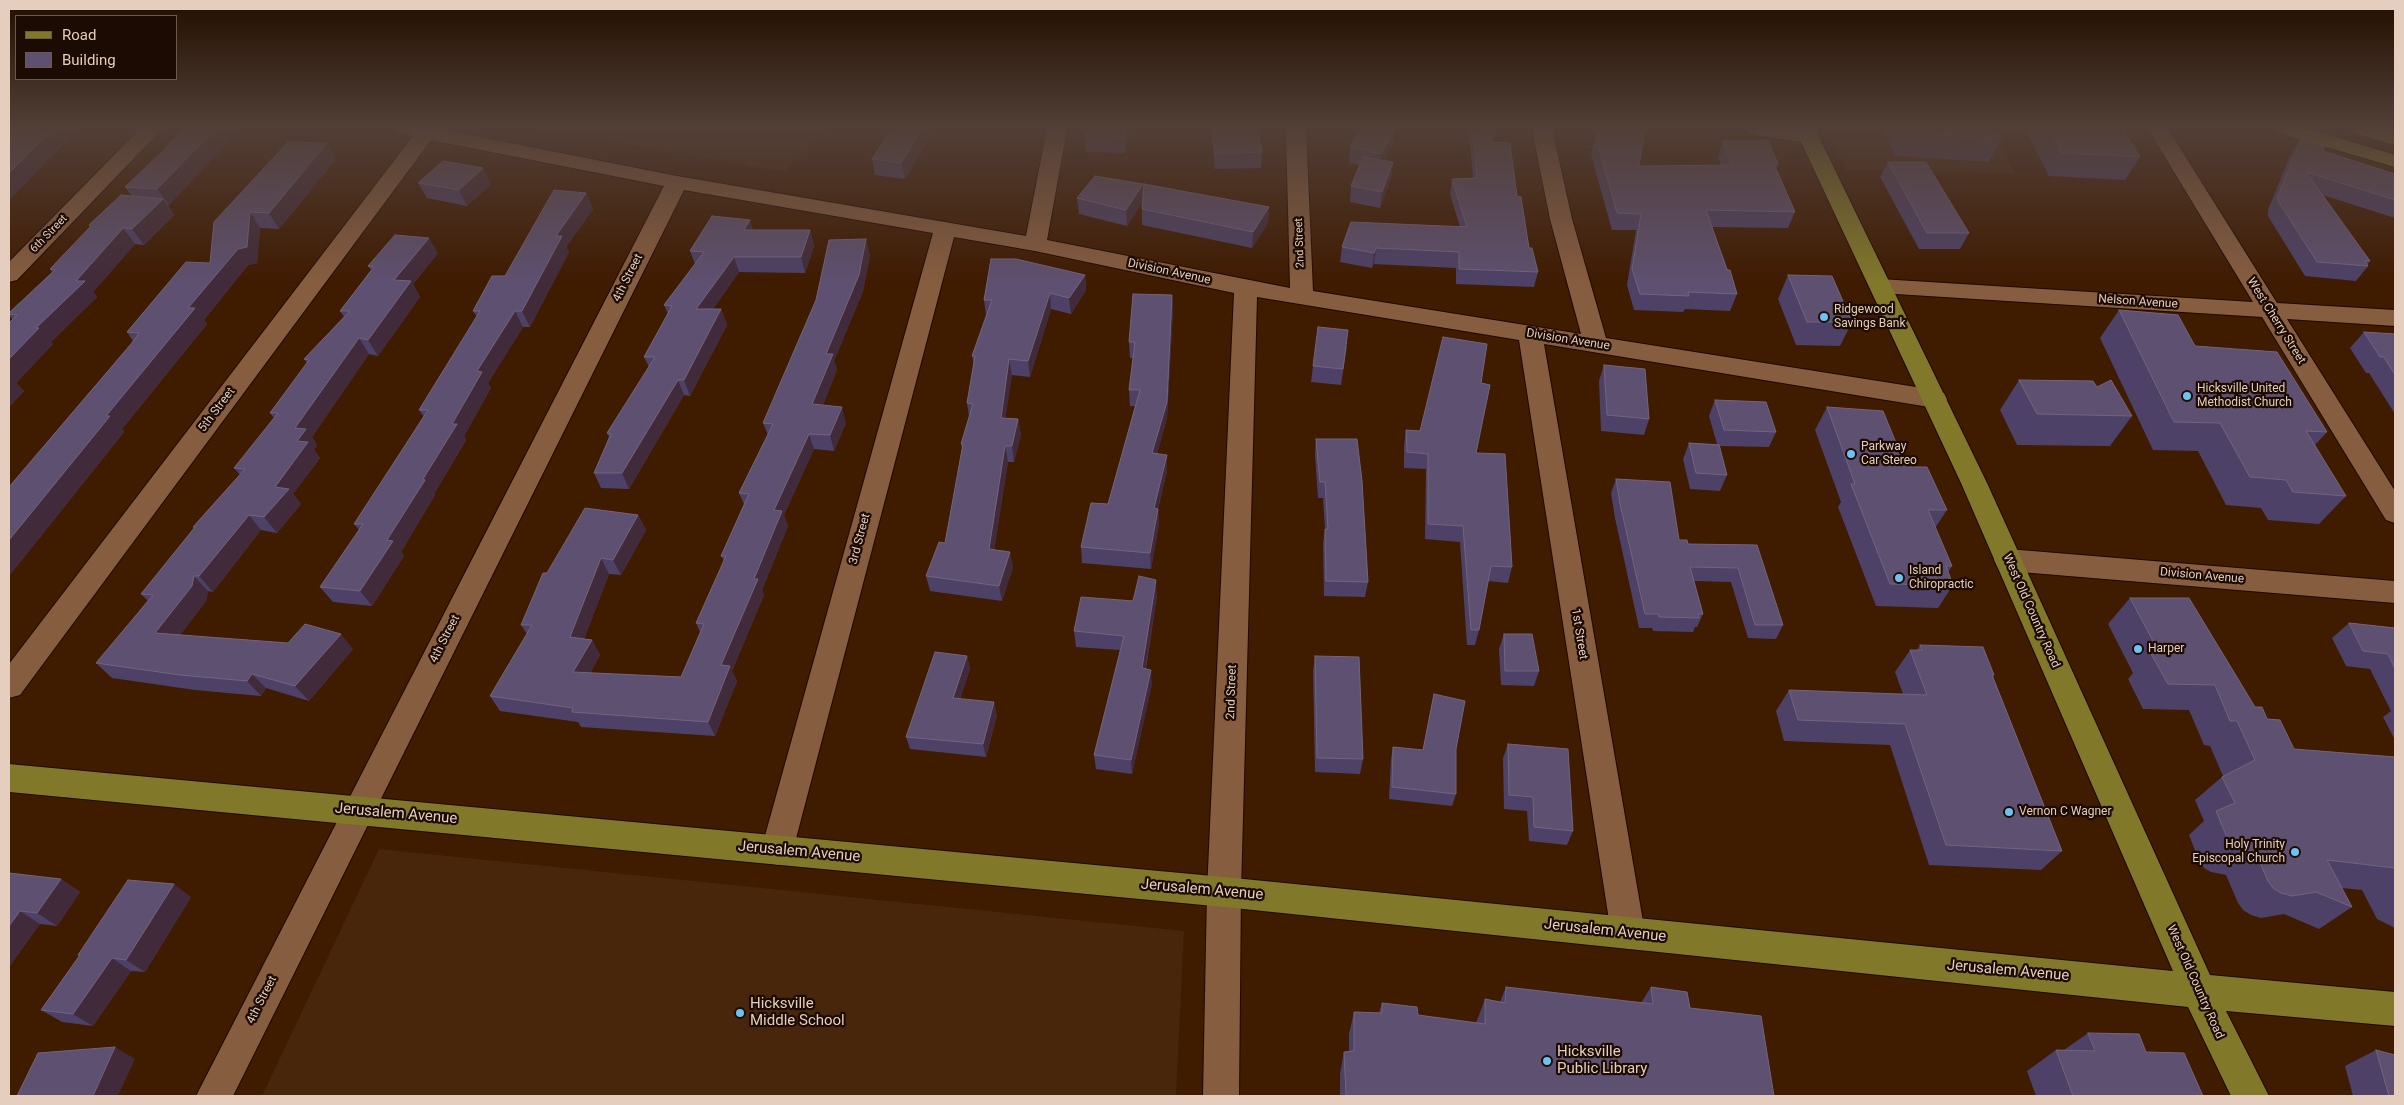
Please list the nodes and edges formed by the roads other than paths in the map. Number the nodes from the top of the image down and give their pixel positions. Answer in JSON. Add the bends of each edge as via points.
{"nodes":[{"id":1,"x":101,"y":181,"type":"edge"},
{"id":2,"x":380,"y":181,"type":"edge"},
{"id":3,"x":670,"y":181,"type":"edge"},
{"id":4,"x":1047,"y":181,"type":"edge"},
{"id":5,"x":1298,"y":181,"type":"edge"},
{"id":6,"x":1553,"y":181,"type":"edge"},
{"id":7,"x":1830,"y":181,"type":"edge"},
{"id":8,"x":2190,"y":181,"type":"edge"},
{"id":9,"x":677,"y":182,"type":"junction"},
{"id":10,"x":945,"y":229,"type":"junction"},
{"id":11,"x":1035,"y":244,"type":"junction"},
{"id":12,"x":9,"y":275,"type":"edge"},
{"id":13,"x":1880,"y":286,"type":"junction"},
{"id":14,"x":1246,"y":288,"type":"junction"},
{"id":15,"x":1302,"y":297,"type":"junction"},
{"id":16,"x":2270,"y":310,"type":"junction"},
{"id":17,"x":2395,"y":318,"type":"edge"},
{"id":18,"x":1530,"y":334,"type":"junction"},
{"id":19,"x":1596,"y":344,"type":"junction"},
{"id":20,"x":1935,"y":399,"type":"junction"},
{"id":21,"x":2395,"y":513,"type":"edge"},
{"id":22,"x":2008,"y":560,"type":"junction"},
{"id":23,"x":2395,"y":592,"type":"edge"},
{"id":24,"x":9,"y":686,"type":"edge"},
{"id":25,"x":9,"y":778,"type":"edge"},
{"id":26,"x":357,"y":811,"type":"junction"},
{"id":27,"x":777,"y":850,"type":"junction"},
{"id":28,"x":1224,"y":892,"type":"junction"},
{"id":29,"x":1628,"y":933,"type":"junction"},
{"id":30,"x":2199,"y":990,"type":"junction"},
{"id":31,"x":2395,"y":1008,"type":"edge"},
{"id":32,"x":214,"y":1096,"type":"edge"},
{"id":33,"x":1221,"y":1096,"type":"edge"},
{"id":34,"x":2251,"y":1096,"type":"edge"}],
"edges":[{"from":1,"to":12,"type":"street","name":"6th Street"},
{"from":2,"to":24,"type":"street","name":"5th Street"},
{"from":3,"to":9,"type":"street","name":"Division Avenue"},
{"from":4,"to":11,"type":"street"},
{"from":5,"to":15,"type":"street","name":"2nd Street"},
{"from":6,"to":19,"type":"street"},
{"from":7,"to":13,"type":"main road","name":"West Old Country Road"},
{"from":8,"to":16,"type":"street","name":"West Cherry Street"},
{"from":9,"to":10,"type":"street","name":"Division Avenue"},
{"from":9,"to":26,"type":"street","name":"4th Street"},
{"from":10,"to":11,"type":"street","name":"Division Avenue"},
{"from":10,"to":27,"type":"street","name":"3rd Street"},
{"from":11,"to":14,"type":"street","name":"Division Avenue"},
{"from":13,"to":16,"type":"street","name":"Nelson Avenue"},
{"from":13,"to":20,"type":"main road","name":"West Old Country Road"},
{"from":14,"to":15,"type":"street","name":"Division Avenue"},
{"from":14,"to":28,"type":"street","name":"2nd Street"},
{"from":15,"to":18,"type":"street","name":"Division Avenue"},
{"from":16,"to":17,"type":"street","name":"Nelson Avenue"},
{"from":16,"to":21,"type":"street","name":"West Cherry Street"},
{"from":18,"to":19,"type":"street","name":"Division Avenue"},
{"from":18,"to":29,"type":"street","name":"1st Street"},
{"from":19,"to":20,"type":"street","name":"Division Avenue"},
{"from":20,"to":22,"type":"main road","name":"West Old Country Road"},
{"from":22,"to":23,"type":"street","name":"Division Avenue"},
{"from":22,"to":30,"type":"main road","name":"West Old Country Road"},
{"from":25,"to":26,"type":"main road","name":"Jerusalem Avenue"},
{"from":26,"to":27,"type":"main road","name":"Jerusalem Avenue"},
{"from":26,"to":32,"type":"street","name":"4th Street"},
{"from":27,"to":28,"type":"main road","name":"Jerusalem Avenue"},
{"from":28,"to":29,"type":"main road","name":"Jerusalem Avenue"},
{"from":28,"to":33,"type":"street","name":"2nd Street"},
{"from":29,"to":30,"type":"main road","name":"Jerusalem Avenue"},
{"from":30,"to":31,"type":"main road","name":"Jerusalem Avenue"},
{"from":30,"to":34,"type":"main road","name":"West Old Country Road"}]}
